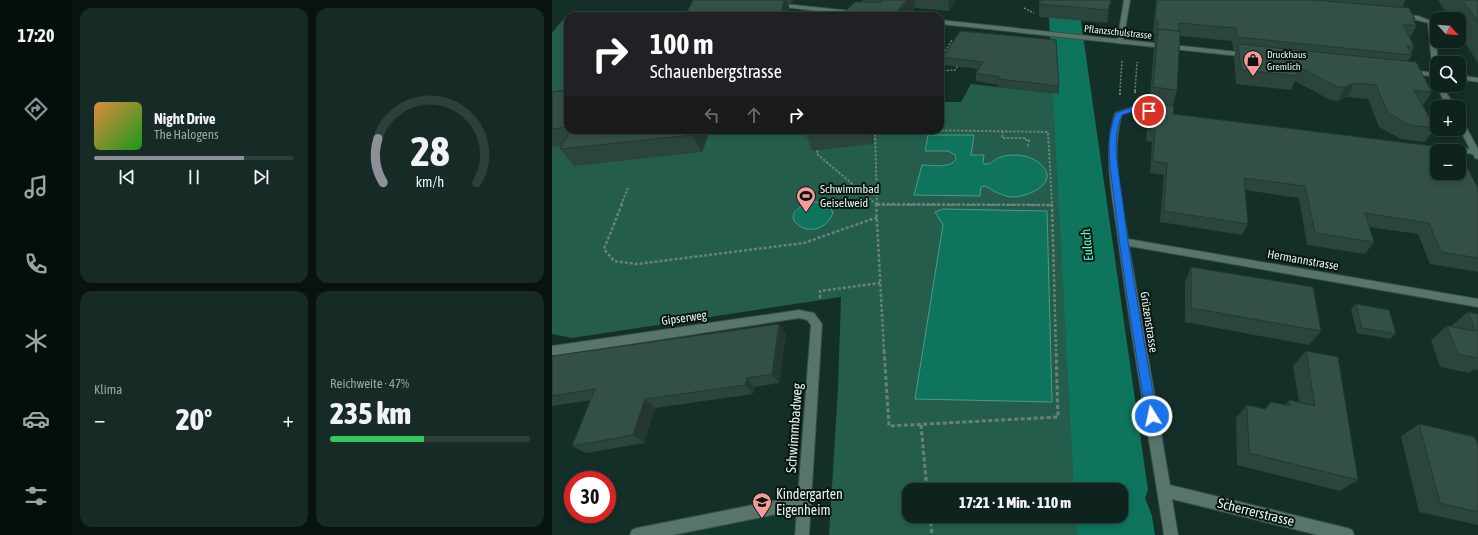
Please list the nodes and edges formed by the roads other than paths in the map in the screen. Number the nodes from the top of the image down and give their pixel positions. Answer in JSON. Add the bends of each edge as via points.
{"nodes":[{"id":1,"x":1127,"y":0,"type":"edge"},
{"id":2,"x":772,"y":4,"type":"edge"},
{"id":3,"x":844,"y":12,"type":"edge"},
{"id":4,"x":1394,"y":16,"type":"edge"},
{"id":5,"x":944,"y":22,"type":"edge"},
{"id":6,"x":1120,"y":42,"type":"junction"},
{"id":7,"x":1252,"y":56,"type":"edge"},
{"id":8,"x":1434,"y":56,"type":"edge"},
{"id":9,"x":1402,"y":72,"type":"edge"},
{"id":10,"x":1430,"y":76,"type":"edge"},
{"id":11,"x":1466,"y":78,"type":"edge"},
{"id":12,"x":1478,"y":80,"type":"edge"},
{"id":13,"x":1172,"y":114,"type":"edge"},
{"id":14,"x":1466,"y":134,"type":"edge"},
{"id":15,"x":1466,"y":152,"type":"edge"},
{"id":16,"x":1477,"y":154,"type":"edge"},
{"id":17,"x":1124,"y":242,"type":"junction"},
{"id":18,"x":1478,"y":303,"type":"edge"},
{"id":19,"x":813,"y":320,"type":"joint"},
{"id":20,"x":552,"y":351,"type":"edge"},
{"id":21,"x":1164,"y":490,"type":"junction"},
{"id":22,"x":804,"y":502,"type":"junction"},
{"id":23,"x":637,"y":535,"type":"edge"},
{"id":24,"x":802,"y":535,"type":"edge"},
{"id":25,"x":1171,"y":535,"type":"edge"},
{"id":26,"x":1347,"y":535,"type":"edge"}],
"edges":[{"from":1,"to":6,"type":"street"},
{"from":2,"to":3,"type":"street"},
{"from":4,"to":8,"type":"street","via":[[1431,22]]},
{"from":5,"to":6,"type":"street","name":"Pflanzschulstrasse"},
{"from":6,"to":7,"type":"street","name":"Pflanzschulstrasse"},
{"from":9,"to":10,"type":"street"},
{"from":11,"to":12,"type":"street"},
{"from":13,"to":17,"type":"street","name":"Grüzenstrasse","via":[[1133,109],[1119,113],[1114,125],[1113,152]]},
{"from":14,"to":16,"type":"street"},
{"from":15,"to":16,"type":"street"},
{"from":17,"to":18,"type":"street","name":"Hermannstrasse"},
{"from":17,"to":21,"type":"street","name":"Grüzenstrasse","via":[[1138,343]]},
{"from":19,"to":20,"type":"street","name":"Gipserweg","via":[[800,314]]},
{"from":19,"to":22,"type":"street","name":"Schwimmbadweg"},
{"from":21,"to":25,"type":"street","name":"Grüzenstrasse"},
{"from":21,"to":26,"type":"street","name":"Scherrerstrasse"},
{"from":22,"to":23,"type":"street"},
{"from":22,"to":24,"type":"street","name":"Schwimmbadweg"}]}
